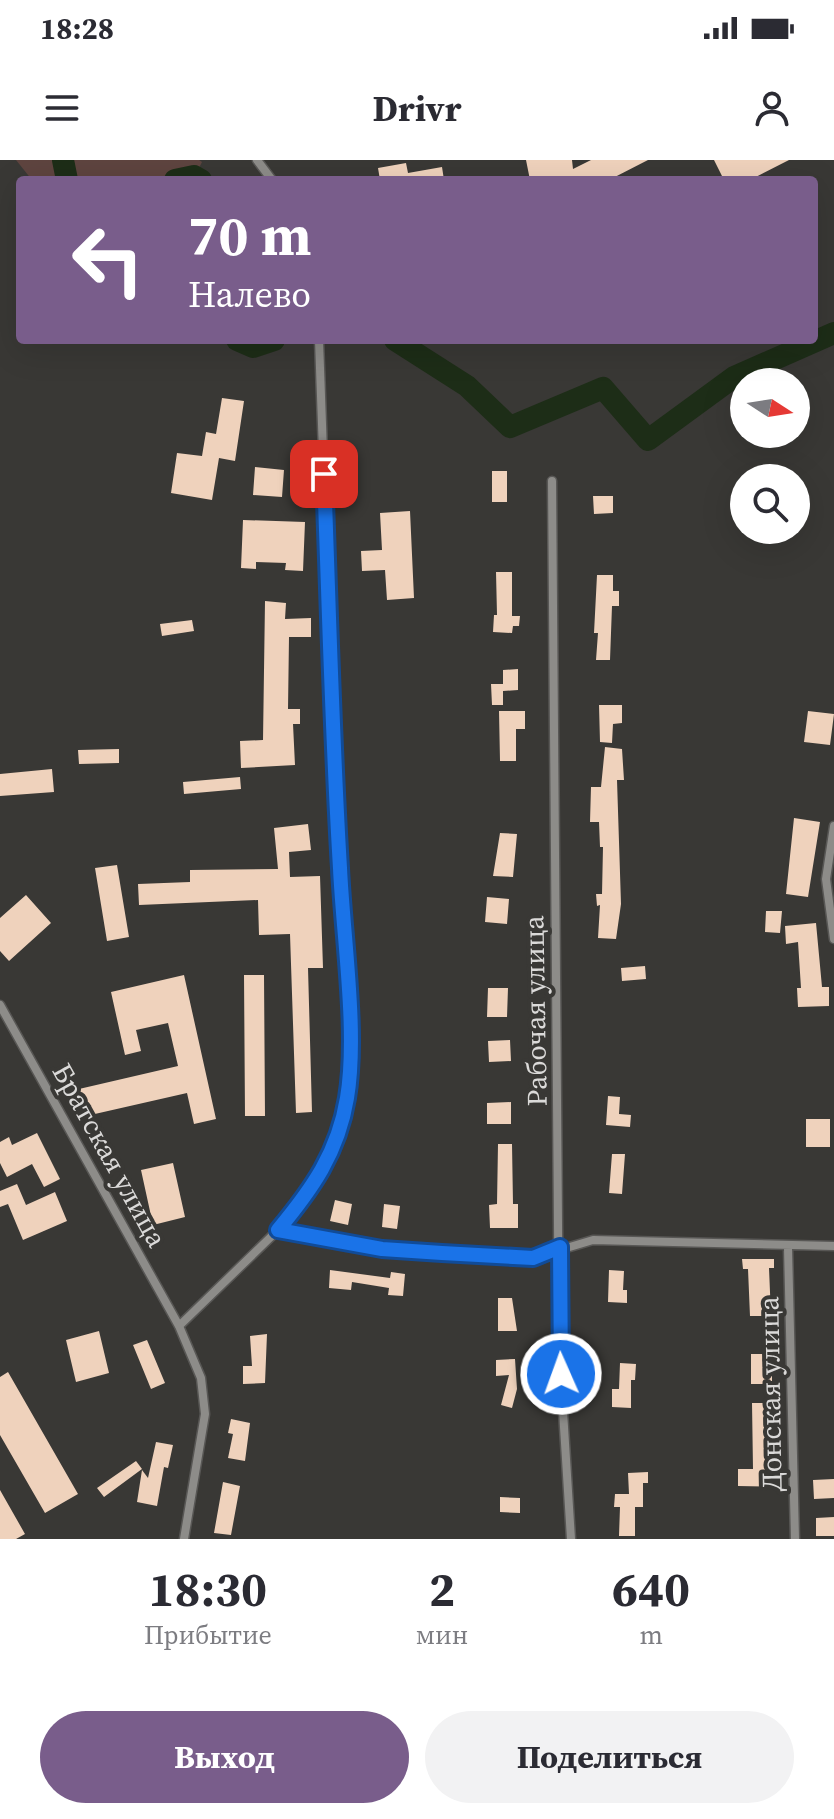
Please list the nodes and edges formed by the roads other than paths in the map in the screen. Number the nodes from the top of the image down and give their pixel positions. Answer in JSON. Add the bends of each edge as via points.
{"nodes":[{"id":1,"x":319,"y":344,"type":"edge"},
{"id":2,"x":552,"y":481,"type":"dead end"},
{"id":3,"x":834,"y":826,"type":"edge"},
{"id":4,"x":834,"y":939,"type":"edge"},
{"id":5,"x":0,"y":1005,"type":"edge"},
{"id":6,"x":278,"y":1230,"type":"junction"},
{"id":7,"x":834,"y":1246,"type":"edge"},
{"id":8,"x":560,"y":1247,"type":"junction"},
{"id":9,"x":788,"y":1248,"type":"junction"},
{"id":10,"x":179,"y":1326,"type":"junction"},
{"id":11,"x":184,"y":1539,"type":"edge"},
{"id":12,"x":571,"y":1539,"type":"edge"},
{"id":13,"x":795,"y":1539,"type":"edge"}],
"edges":[{"from":1,"to":6,"type":"street","via":[[348,1096],[317,1184]]},
{"from":2,"to":8,"type":"street","name":"Рабочая улица"},
{"from":3,"to":4,"type":"street","via":[[826,879]]},
{"from":5,"to":10,"type":"street","name":"Братская улица"},
{"from":6,"to":8,"type":"street","via":[[397,1250],[533,1258]]},
{"from":6,"to":10,"type":"street"},
{"from":7,"to":9,"type":"street"},
{"from":8,"to":9,"type":"street","via":[[593,1240]]},
{"from":8,"to":12,"type":"street","name":"Рабочая улица","via":[[559,1347]]},
{"from":9,"to":13,"type":"street","name":"Донская улица"},
{"from":10,"to":11,"type":"street","name":"Братская улица","via":[[201,1378],[205,1414]]}]}
